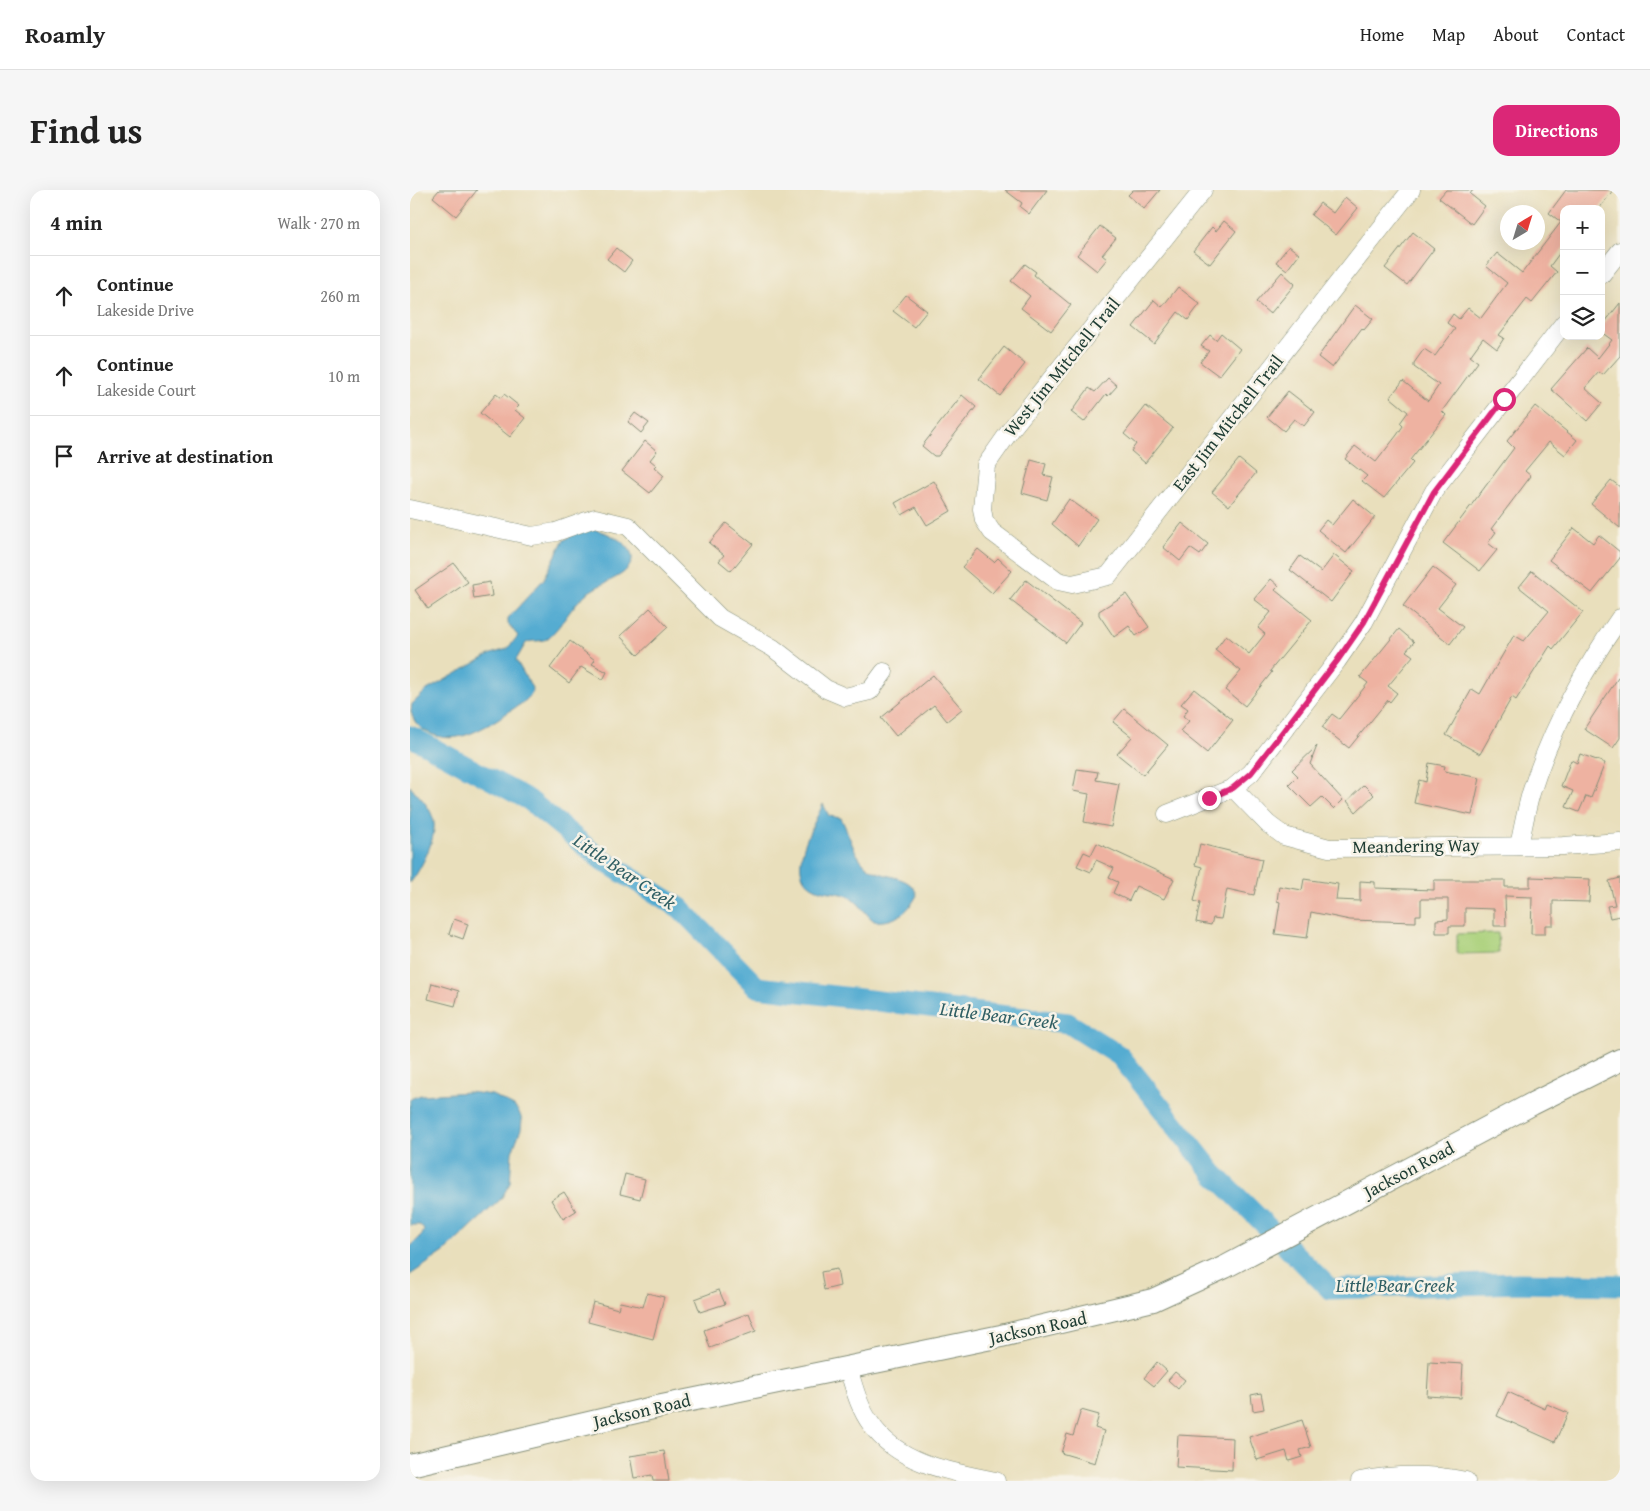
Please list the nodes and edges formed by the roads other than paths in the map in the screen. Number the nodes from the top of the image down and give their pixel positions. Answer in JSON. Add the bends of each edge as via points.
{"nodes":[{"id":1,"x":1203,"y":190,"type":"edge"},
{"id":2,"x":1411,"y":190,"type":"edge"},
{"id":3,"x":1620,"y":251,"type":"edge"},
{"id":4,"x":1605,"y":270,"type":"edge"},
{"id":5,"x":1560,"y":328,"type":"edge"},
{"id":6,"x":410,"y":509,"type":"edge"},
{"id":7,"x":1017,"y":552,"type":"joint"},
{"id":8,"x":1620,"y":618,"type":"edge"},
{"id":9,"x":884,"y":672,"type":"dead end"},
{"id":10,"x":1233,"y":788,"type":"junction"},
{"id":11,"x":1167,"y":814,"type":"dead end"},
{"id":12,"x":1620,"y":842,"type":"edge"},
{"id":13,"x":1519,"y":846,"type":"junction"},
{"id":14,"x":1620,"y":1060,"type":"edge"},
{"id":15,"x":848,"y":1368,"type":"junction"},
{"id":16,"x":410,"y":1465,"type":"edge"},
{"id":17,"x":996,"y":1481,"type":"edge"},
{"id":18,"x":1360,"y":1481,"type":"edge"},
{"id":19,"x":1466,"y":1481,"type":"edge"}],
"edges":[{"from":1,"to":7,"type":"street","name":"West Jim Mitchell Trail","via":[[986,464],[982,499],[984,520],[992,532]]},
{"from":2,"to":7,"type":"street","name":"East Jim Mitchell Trail","via":[[1108,576],[1072,584],[1058,580]]},
{"from":3,"to":4,"type":"street"},
{"from":5,"to":10,"type":"street","via":[[1434,492],[1364,622],[1337,661],[1251,773]]},
{"from":6,"to":9,"type":"street","via":[[532,536],[556,532],[595,518],[617,522],[628,526],[720,618],[773,648],[826,690],[845,697],[870,691]]},
{"from":8,"to":13,"type":"street","via":[[1578,682],[1562,715],[1531,793]]},
{"from":10,"to":11,"type":"street"},
{"from":10,"to":13,"type":"street","name":"Meandering Way","via":[[1284,836],[1329,848]]},
{"from":12,"to":13,"type":"street","name":"Meandering Way"},
{"from":14,"to":15,"type":"main road","name":"Jackson Road","via":[[1250,1254],[1152,1300],[1089,1317]]},
{"from":15,"to":16,"type":"main road","name":"Jackson Road","via":[[657,1407]]},
{"from":15,"to":17,"type":"street","via":[[858,1401],[871,1424],[898,1450],[925,1463]]},
{"from":18,"to":19,"type":"street","via":[[1415,1476]]}]}
